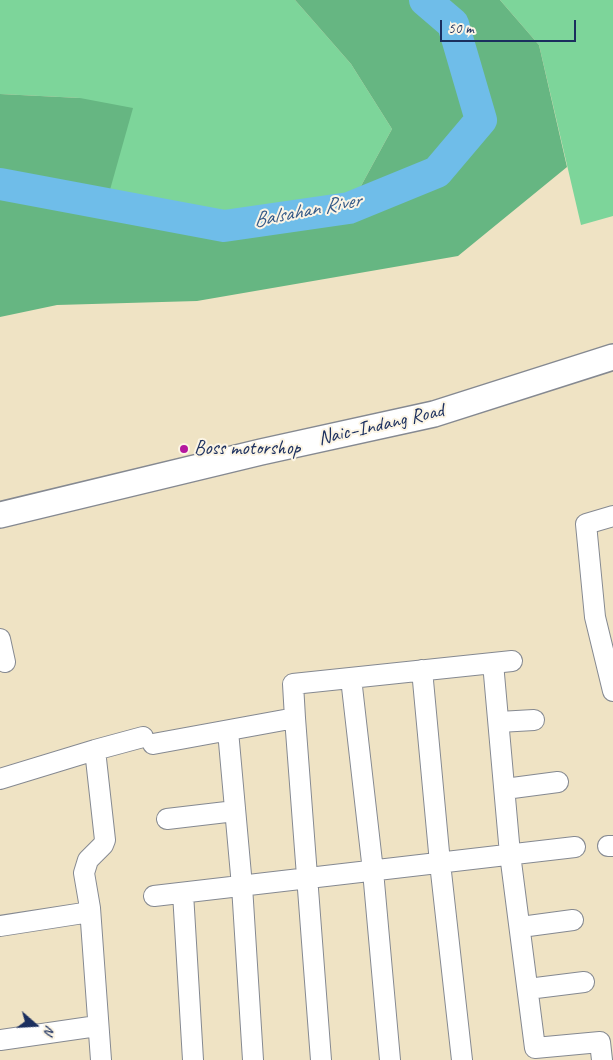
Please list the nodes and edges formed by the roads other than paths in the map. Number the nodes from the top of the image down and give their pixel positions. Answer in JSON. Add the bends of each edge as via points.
{"nodes":[{"id":1,"x":613,"y":357,"type":"edge"},
{"id":2,"x":0,"y":515,"type":"edge"},
{"id":3,"x":613,"y":516,"type":"edge"},
{"id":4,"x":604,"y":615,"type":"edge"},
{"id":5,"x":0,"y":639,"type":"edge"},
{"id":6,"x":5,"y":662,"type":"dead end"},
{"id":7,"x":422,"y":670,"type":"junction"},
{"id":8,"x":351,"y":678,"type":"junction"},
{"id":9,"x":613,"y":690,"type":"edge"},
{"id":10,"x":295,"y":718,"type":"junction"},
{"id":11,"x":534,"y":720,"type":"dead end"},
{"id":12,"x":499,"y":722,"type":"junction"},
{"id":13,"x":228,"y":731,"type":"junction"},
{"id":14,"x":95,"y":750,"type":"junction"},
{"id":15,"x":0,"y":779,"type":"edge"},
{"id":16,"x":558,"y":782,"type":"dead end"},
{"id":17,"x":504,"y":788,"type":"junction"},
{"id":18,"x":235,"y":811,"type":"junction"},
{"id":19,"x":167,"y":819,"type":"dead end"},
{"id":20,"x":575,"y":847,"type":"dead end"},
{"id":21,"x":510,"y":854,"type":"junction"},
{"id":22,"x":440,"y":863,"type":"junction"},
{"id":23,"x":373,"y":871,"type":"junction"},
{"id":24,"x":307,"y":878,"type":"junction"},
{"id":25,"x":242,"y":886,"type":"junction"},
{"id":26,"x":183,"y":893,"type":"junction"},
{"id":27,"x":154,"y":896,"type":"dead end"},
{"id":28,"x":90,"y":912,"type":"junction"},
{"id":29,"x":573,"y":920,"type":"dead end"},
{"id":30,"x":0,"y":926,"type":"edge"},
{"id":31,"x":521,"y":927,"type":"junction"},
{"id":32,"x":584,"y":982,"type":"dead end"},
{"id":33,"x":528,"y":990,"type":"junction"},
{"id":34,"x":97,"y":1026,"type":"junction"},
{"id":35,"x":0,"y":1040,"type":"edge"},
{"id":36,"x":100,"y":1060,"type":"edge"},
{"id":37,"x":193,"y":1060,"type":"edge"},
{"id":38,"x":253,"y":1060,"type":"edge"},
{"id":39,"x":321,"y":1060,"type":"edge"},
{"id":40,"x":390,"y":1060,"type":"edge"},
{"id":41,"x":462,"y":1060,"type":"edge"},
{"id":42,"x":602,"y":1060,"type":"edge"}],
"edges":[{"from":1,"to":2,"type":"main road","name":"Naic–Indang Road","via":[[434,414]]},
{"from":3,"to":4,"type":"street","via":[[586,524]]},
{"from":4,"to":9,"type":"street"},
{"from":5,"to":6,"type":"street"},
{"from":7,"to":8,"type":"street"},
{"from":7,"to":12,"type":"street","via":[[503,662]]},
{"from":7,"to":22,"type":"street"},
{"from":8,"to":10,"type":"street","via":[[293,684]]},
{"from":8,"to":23,"type":"street"},
{"from":10,"to":13,"type":"street"},
{"from":10,"to":24,"type":"street"},
{"from":11,"to":12,"type":"street"},
{"from":12,"to":17,"type":"street"},
{"from":13,"to":14,"type":"street"},
{"from":13,"to":18,"type":"street"},
{"from":14,"to":15,"type":"street"},
{"from":14,"to":28,"type":"street","via":[[105,840],[88,860],[84,873]]},
{"from":16,"to":17,"type":"street"},
{"from":17,"to":21,"type":"street"},
{"from":18,"to":19,"type":"street"},
{"from":18,"to":25,"type":"street"},
{"from":20,"to":21,"type":"street"},
{"from":21,"to":22,"type":"street"},
{"from":21,"to":31,"type":"street"},
{"from":22,"to":23,"type":"street"},
{"from":22,"to":41,"type":"street"},
{"from":23,"to":24,"type":"street"},
{"from":23,"to":40,"type":"street"},
{"from":24,"to":25,"type":"street"},
{"from":24,"to":39,"type":"street"},
{"from":25,"to":26,"type":"street"},
{"from":25,"to":38,"type":"street"},
{"from":26,"to":27,"type":"street"},
{"from":26,"to":37,"type":"street"},
{"from":28,"to":30,"type":"street"},
{"from":28,"to":34,"type":"street"},
{"from":29,"to":31,"type":"street"},
{"from":31,"to":33,"type":"street"},
{"from":32,"to":33,"type":"street"},
{"from":33,"to":42,"type":"street","via":[[535,1048],[600,1042]]},
{"from":34,"to":35,"type":"street"},
{"from":34,"to":36,"type":"street"}]}
